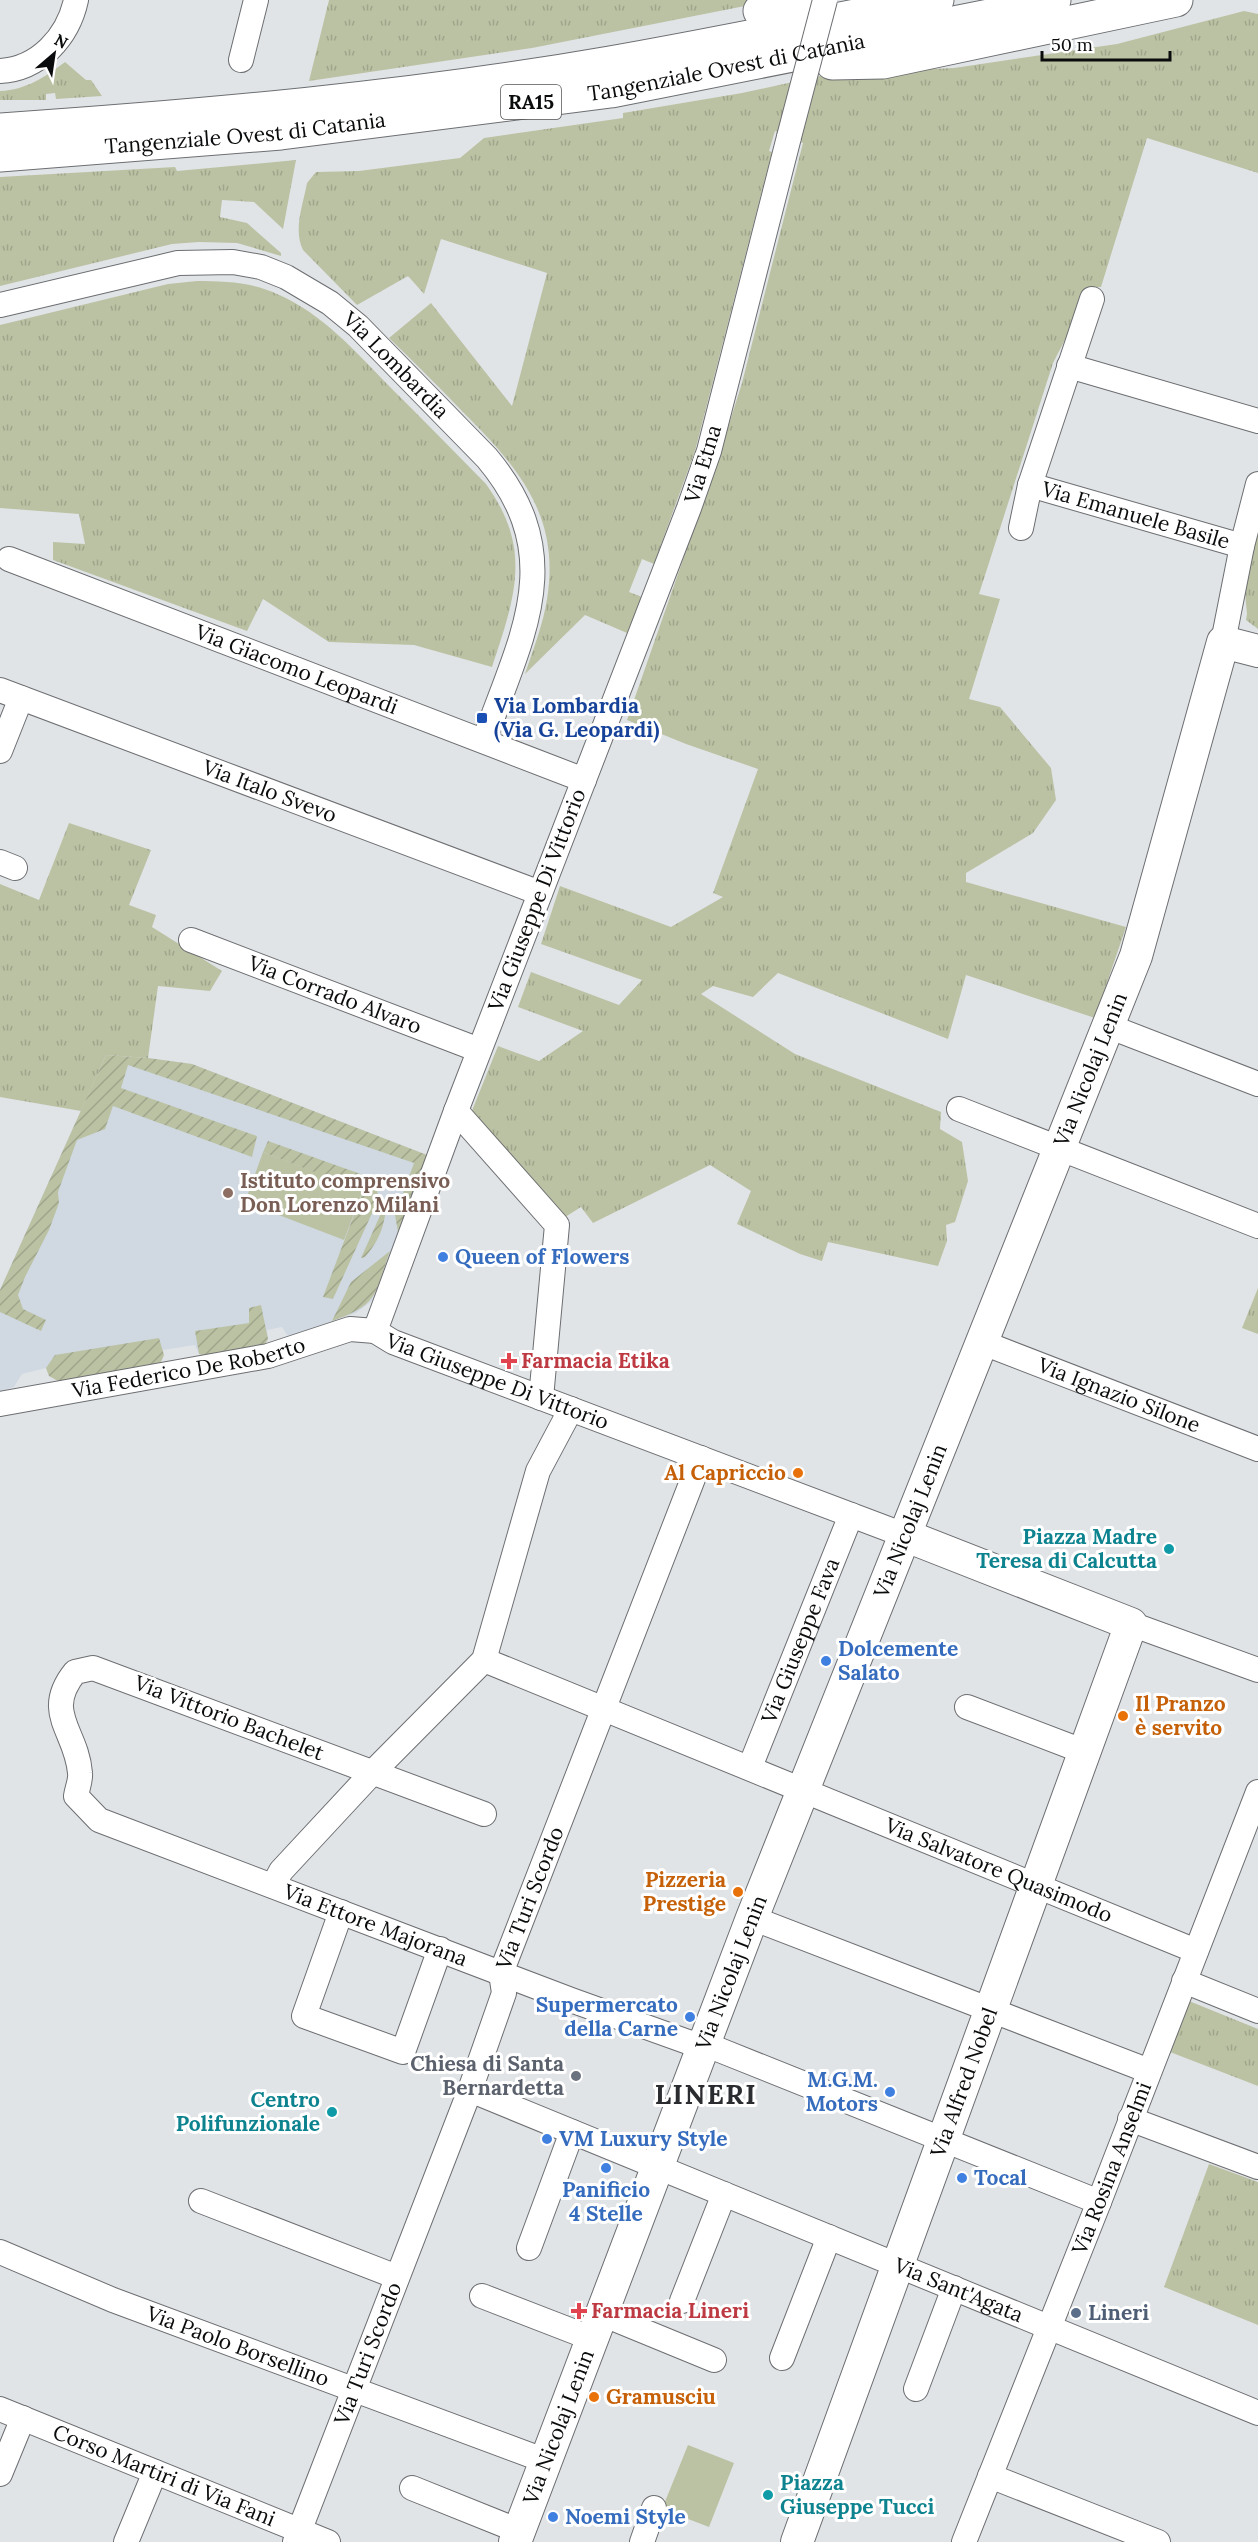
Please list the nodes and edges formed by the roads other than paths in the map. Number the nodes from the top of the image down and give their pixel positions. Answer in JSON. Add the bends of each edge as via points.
{"nodes":[{"id":1,"x":76,"y":0,"type":"edge"},
{"id":2,"x":256,"y":0,"type":"edge"},
{"id":3,"x":815,"y":0,"type":"edge"},
{"id":4,"x":825,"y":0,"type":"edge"},
{"id":5,"x":937,"y":0,"type":"edge"},
{"id":6,"x":1054,"y":0,"type":"edge"},
{"id":7,"x":1176,"y":0,"type":"edge"},
{"id":8,"x":241,"y":60,"type":"dead end"},
{"id":9,"x":741,"y":65,"type":"junction"},
{"id":10,"x":0,"y":71,"type":"edge"},
{"id":11,"x":278,"y":107,"type":"junction"},
{"id":12,"x":0,"y":130,"type":"edge"},
{"id":13,"x":0,"y":155,"type":"edge"},
{"id":14,"x":1092,"y":299,"type":"dead end"},
{"id":15,"x":0,"y":305,"type":"edge"},
{"id":16,"x":1069,"y":366,"type":"junction"},
{"id":17,"x":1258,"y":421,"type":"edge"},
{"id":18,"x":1258,"y":484,"type":"edge"},
{"id":19,"x":1030,"y":485,"type":"junction"},
{"id":20,"x":1021,"y":528,"type":"dead end"},
{"id":21,"x":1242,"y":546,"type":"junction"},
{"id":22,"x":9,"y":559,"type":"dead end"},
{"id":23,"x":1223,"y":642,"type":"junction"},
{"id":24,"x":1258,"y":651,"type":"edge"},
{"id":25,"x":10,"y":694,"type":"edge"},
{"id":26,"x":484,"y":741,"type":"junction"},
{"id":27,"x":0,"y":751,"type":"edge"},
{"id":28,"x":584,"y":780,"type":"junction"},
{"id":29,"x":540,"y":892,"type":"junction"},
{"id":30,"x":191,"y":940,"type":"dead end"},
{"id":31,"x":1108,"y":1026,"type":"junction"},
{"id":32,"x":479,"y":1050,"type":"junction"},
{"id":33,"x":1258,"y":1084,"type":"edge"},
{"id":34,"x":959,"y":1109,"type":"dead end"},
{"id":35,"x":456,"y":1111,"type":"junction"},
{"id":36,"x":1061,"y":1149,"type":"junction"},
{"id":37,"x":1258,"y":1226,"type":"edge"},
{"id":38,"x":375,"y":1331,"type":"junction"},
{"id":39,"x":981,"y":1342,"type":"junction"},
{"id":40,"x":541,"y":1398,"type":"junction"},
{"id":41,"x":0,"y":1404,"type":"edge"},
{"id":42,"x":571,"y":1409,"type":"junction"},
{"id":43,"x":1258,"y":1449,"type":"edge"},
{"id":44,"x":701,"y":1458,"type":"junction"},
{"id":45,"x":851,"y":1515,"type":"junction"},
{"id":46,"x":904,"y":1535,"type":"junction"},
{"id":47,"x":1131,"y":1624,"type":"junction"},
{"id":48,"x":484,"y":1660,"type":"junction"},
{"id":49,"x":1258,"y":1670,"type":"edge"},
{"id":50,"x":602,"y":1707,"type":"junction"},
{"id":51,"x":967,"y":1707,"type":"dead end"},
{"id":52,"x":1085,"y":1752,"type":"junction"},
{"id":53,"x":750,"y":1767,"type":"junction"},
{"id":54,"x":373,"y":1772,"type":"junction"},
{"id":55,"x":81,"y":1774,"type":"joint"},
{"id":56,"x":804,"y":1789,"type":"junction"},
{"id":57,"x":1258,"y":1792,"type":"edge"},
{"id":58,"x":484,"y":1814,"type":"dead end"},
{"id":59,"x":1250,"y":1839,"type":"edge"},
{"id":60,"x":1036,"y":1885,"type":"junction"},
{"id":61,"x":273,"y":1886,"type":"junction"},
{"id":62,"x":341,"y":1912,"type":"junction"},
{"id":63,"x":752,"y":1918,"type":"junction"},
{"id":64,"x":440,"y":1949,"type":"junction"},
{"id":65,"x":1196,"y":1951,"type":"junction"},
{"id":66,"x":501,"y":1973,"type":"junction"},
{"id":67,"x":1184,"y":1981,"type":"junction"},
{"id":68,"x":991,"y":2010,"type":"junction"},
{"id":69,"x":1258,"y":2011,"type":"edge"},
{"id":70,"x":704,"y":2046,"type":"junction"},
{"id":71,"x":1149,"y":2071,"type":"junction"},
{"id":72,"x":470,"y":2090,"type":"junction"},
{"id":73,"x":1130,"y":2119,"type":"junction"},
{"id":74,"x":572,"y":2132,"type":"junction"},
{"id":75,"x":943,"y":2140,"type":"junction"},
{"id":76,"x":658,"y":2167,"type":"junction"},
{"id":77,"x":1258,"y":2167,"type":"edge"},
{"id":78,"x":724,"y":2194,"type":"junction"},
{"id":79,"x":201,"y":2201,"type":"dead end"},
{"id":80,"x":1099,"y":2202,"type":"junction"},
{"id":81,"x":829,"y":2237,"type":"junction"},
{"id":82,"x":529,"y":2248,"type":"dead end"},
{"id":83,"x":0,"y":2252,"type":"edge"},
{"id":84,"x":898,"y":2265,"type":"junction"},
{"id":85,"x":397,"y":2277,"type":"junction"},
{"id":86,"x":954,"y":2288,"type":"junction"},
{"id":87,"x":482,"y":2296,"type":"dead end"},
{"id":88,"x":682,"y":2301,"type":"dead end"},
{"id":89,"x":597,"y":2326,"type":"junction"},
{"id":90,"x":1049,"y":2328,"type":"junction"},
{"id":91,"x":782,"y":2358,"type":"dead end"},
{"id":92,"x":714,"y":2360,"type":"dead end"},
{"id":93,"x":353,"y":2389,"type":"junction"},
{"id":94,"x":916,"y":2390,"type":"dead end"},
{"id":95,"x":0,"y":2409,"type":"edge"},
{"id":96,"x":1258,"y":2413,"type":"edge"},
{"id":97,"x":23,"y":2418,"type":"junction"},
{"id":98,"x":546,"y":2462,"type":"junction"},
{"id":99,"x":155,"y":2472,"type":"junction"},
{"id":100,"x":0,"y":2474,"type":"edge"},
{"id":101,"x":990,"y":2476,"type":"junction"},
{"id":102,"x":412,"y":2488,"type":"dead end"},
{"id":103,"x":654,"y":2508,"type":"dead end"},
{"id":104,"x":297,"y":2536,"type":"edge"},
{"id":105,"x":517,"y":2537,"type":"edge"},
{"id":106,"x":126,"y":2542,"type":"edge"},
{"id":107,"x":328,"y":2542,"type":"edge"},
{"id":108,"x":642,"y":2542,"type":"edge"},
{"id":109,"x":797,"y":2542,"type":"edge"},
{"id":110,"x":964,"y":2542,"type":"edge"},
{"id":111,"x":1158,"y":2542,"type":"edge"}],
"edges":[{"from":1,"to":10,"type":"street","via":[[65,30],[45,53],[31,63]]},
{"from":2,"to":8,"type":"street"},
{"from":3,"to":11,"type":"highway"},
{"from":4,"to":28,"type":"street","name":"Via Etna","bridge":true,"via":[[709,451]]},
{"from":5,"to":11,"type":"highway","name":"Tangenziale Ovest di Catania","number":"RA15","via":[[609,63]]},
{"from":6,"to":9,"type":"highway","name":"Tangenziale Ovest di Catania","number":"RA15"},
{"from":7,"to":9,"type":"highway","via":[[883,62]]},
{"from":9,"to":13,"type":"highway","name":"Tangenziale Ovest di Catania","number":"RA15","via":[[611,91],[407,118],[281,133]]},
{"from":11,"to":12,"type":"highway","name":"Tangenziale Ovest di Catania","number":"RA15"},
{"from":14,"to":16,"type":"street"},
{"from":15,"to":26,"type":"street","name":"Via Lombardia","via":[[178,263],[233,262],[261,267],[301,285],[358,326],[487,458],[503,477],[525,518],[534,574],[528,615]]},
{"from":16,"to":17,"type":"street"},
{"from":16,"to":19,"type":"street"},
{"from":18,"to":21,"type":"street","name":"Via Nicolaj Lenin"},
{"from":19,"to":20,"type":"street"},
{"from":19,"to":21,"type":"street","name":"Via Emanuele Basile"},
{"from":21,"to":23,"type":"street","name":"Via Nicolaj Lenin"},
{"from":22,"to":26,"type":"street","name":"Via Giacomo Leopardi"},
{"from":23,"to":24,"type":"main road"},
{"from":23,"to":31,"type":"main road","name":"Via Nicolaj Lenin","via":[[1136,956]]},
{"from":25,"to":27,"type":"street"},
{"from":25,"to":29,"type":"street","name":"Via Italo Svevo"},
{"from":26,"to":28,"type":"street","name":"Via Giacomo Leopardi"},
{"from":28,"to":29,"type":"street","name":"Via Giuseppe Di Vittorio"},
{"from":29,"to":32,"type":"street","name":"Via Giuseppe Di Vittorio"},
{"from":30,"to":32,"type":"street","name":"Via Corrado Alvaro"},
{"from":31,"to":33,"type":"street"},
{"from":31,"to":36,"type":"main road","name":"Via Nicolaj Lenin"},
{"from":32,"to":35,"type":"street","name":"Via Giuseppe Di Vittorio"},
{"from":34,"to":36,"type":"street"},
{"from":35,"to":38,"type":"street","name":"Via Giuseppe Di Vittorio"},
{"from":35,"to":40,"type":"street","via":[[557,1225]]},
{"from":36,"to":37,"type":"street"},
{"from":36,"to":39,"type":"main road","name":"Via Nicolaj Lenin"},
{"from":38,"to":40,"type":"street","name":"Via Giuseppe Di Vittorio","via":[[393,1342]]},
{"from":38,"to":41,"type":"street","name":"Via Federico De Roberto","via":[[350,1329],[268,1356]]},
{"from":39,"to":43,"type":"street","name":"Via Ignazio Silone"},
{"from":39,"to":46,"type":"main road","name":"Via Nicolaj Lenin"},
{"from":40,"to":42,"type":"street","name":"Via Giuseppe Di Vittorio"},
{"from":42,"to":44,"type":"street","name":"Via Giuseppe Di Vittorio"},
{"from":42,"to":48,"type":"street","via":[[537,1471]]},
{"from":44,"to":45,"type":"street","name":"Via Giuseppe Di Vittorio"},
{"from":44,"to":50,"type":"street","name":"Via Turi Scordo"},
{"from":45,"to":46,"type":"street","name":"Via Giuseppe Di Vittorio"},
{"from":45,"to":53,"type":"street","name":"Via Giuseppe Fava"},
{"from":46,"to":47,"type":"main road"},
{"from":46,"to":56,"type":"main road","name":"Via Nicolaj Lenin"},
{"from":47,"to":49,"type":"street"},
{"from":47,"to":52,"type":"main road","name":"Via Alfred Nobel"},
{"from":48,"to":50,"type":"street","name":"Via Salvatore Quasimodo"},
{"from":48,"to":54,"type":"street"},
{"from":50,"to":53,"type":"street","name":"Via Salvatore Quasimodo"},
{"from":50,"to":66,"type":"street","name":"Via Turi Scordo"},
{"from":51,"to":52,"type":"street"},
{"from":52,"to":60,"type":"main road","name":"Via Alfred Nobel"},
{"from":53,"to":56,"type":"street","name":"Via Salvatore Quasimodo"},
{"from":54,"to":55,"type":"street","name":"Via Vittorio Bachelet","via":[[93,1668],[75,1672],[65,1684],[59,1705]]},
{"from":54,"to":58,"type":"street","name":"Via Vittorio Bachelet"},
{"from":54,"to":61,"type":"street","via":[[281,1871]]},
{"from":55,"to":61,"type":"street","name":"Via Ettore Majorana","via":[[76,1796],[99,1820]]},
{"from":56,"to":60,"type":"street","name":"Via Salvatore Quasimodo"},
{"from":56,"to":63,"type":"main road","name":"Via Nicolaj Lenin"},
{"from":57,"to":59,"type":"street","name":"Via Rosina Anselmi"},
{"from":59,"to":65,"type":"street","name":"Via Rosina Anselmi"},
{"from":60,"to":65,"type":"street","name":"Via Salvatore Quasimodo"},
{"from":60,"to":68,"type":"main road","name":"Via Alfred Nobel"},
{"from":61,"to":62,"type":"street","name":"Via Ettore Majorana"},
{"from":62,"to":64,"type":"street","name":"Via Ettore Majorana"},
{"from":62,"to":64,"type":"street","via":[[304,2016],[403,2052]]},
{"from":63,"to":68,"type":"street"},
{"from":63,"to":70,"type":"main road","name":"Via Nicolaj Lenin"},
{"from":64,"to":66,"type":"street","name":"Via Ettore Majorana"},
{"from":65,"to":67,"type":"street","name":"Via Rosina Anselmi"},
{"from":66,"to":70,"type":"street","name":"Via Ettore Majorana"},
{"from":66,"to":72,"type":"street","name":"Via Turi Scordo","via":[[504,1993]]},
{"from":67,"to":69,"type":"street"},
{"from":67,"to":71,"type":"street","name":"Via Rosina Anselmi"},
{"from":68,"to":71,"type":"street"},
{"from":68,"to":75,"type":"main road","name":"Via Alfred Nobel"},
{"from":70,"to":75,"type":"street","name":"Via Ettore Majorana"},
{"from":70,"to":76,"type":"main road","name":"Via Nicolaj Lenin"},
{"from":71,"to":73,"type":"street","name":"Via Rosina Anselmi"},
{"from":72,"to":74,"type":"street","name":"Via Sant'Agata"},
{"from":72,"to":85,"type":"street","name":"Via Turi Scordo"},
{"from":73,"to":77,"type":"street"},
{"from":73,"to":80,"type":"street","name":"Via Rosina Anselmi"},
{"from":74,"to":76,"type":"street","name":"Via Sant'Agata"},
{"from":74,"to":82,"type":"street"},
{"from":75,"to":80,"type":"street","name":"Via Ettore Majorana"},
{"from":75,"to":84,"type":"main road","name":"Via Alfred Nobel"},
{"from":76,"to":78,"type":"street","name":"Via Sant'Agata"},
{"from":76,"to":89,"type":"main road","name":"Via Nicolaj Lenin"},
{"from":78,"to":81,"type":"street","name":"Via Sant'Agata"},
{"from":78,"to":88,"type":"street"},
{"from":79,"to":85,"type":"street"},
{"from":80,"to":90,"type":"street","name":"Via Rosina Anselmi"},
{"from":81,"to":84,"type":"street","name":"Via Sant'Agata"},
{"from":81,"to":91,"type":"street"},
{"from":83,"to":93,"type":"street","name":"Via Paolo Borsellino","via":[[113,2300]]},
{"from":84,"to":86,"type":"street","name":"Via Sant'Agata"},
{"from":84,"to":109,"type":"main road","name":"Via Alfred Nobel"},
{"from":85,"to":93,"type":"street","name":"Via Turi Scordo"},
{"from":86,"to":90,"type":"street","name":"Via Sant'Agata"},
{"from":86,"to":94,"type":"street"},
{"from":87,"to":89,"type":"street"},
{"from":89,"to":92,"type":"street"},
{"from":89,"to":98,"type":"main road","name":"Via Nicolaj Lenin"},
{"from":90,"to":96,"type":"street","name":"Via Sant'Agata"},
{"from":90,"to":101,"type":"street","name":"Via Rosina Anselmi"},
{"from":93,"to":98,"type":"street","name":"Via Paolo Borsellino"},
{"from":93,"to":104,"type":"street","name":"Via Turi Scordo"},
{"from":95,"to":97,"type":"street","name":"Corso Martiri di Via Fani"},
{"from":97,"to":99,"type":"street","name":"Corso Martiri di Via Fani"},
{"from":97,"to":100,"type":"street"},
{"from":98,"to":105,"type":"main road","name":"Via Nicolaj Lenin"},
{"from":99,"to":104,"type":"street","name":"Corso Martiri di Via Fani"},
{"from":99,"to":106,"type":"street"},
{"from":101,"to":110,"type":"street","name":"Via Rosina Anselmi"},
{"from":101,"to":111,"type":"street"},
{"from":102,"to":105,"type":"street"},
{"from":103,"to":108,"type":"street"},
{"from":104,"to":107,"type":"street","name":"Corso Martiri di Via Fani"}]}
